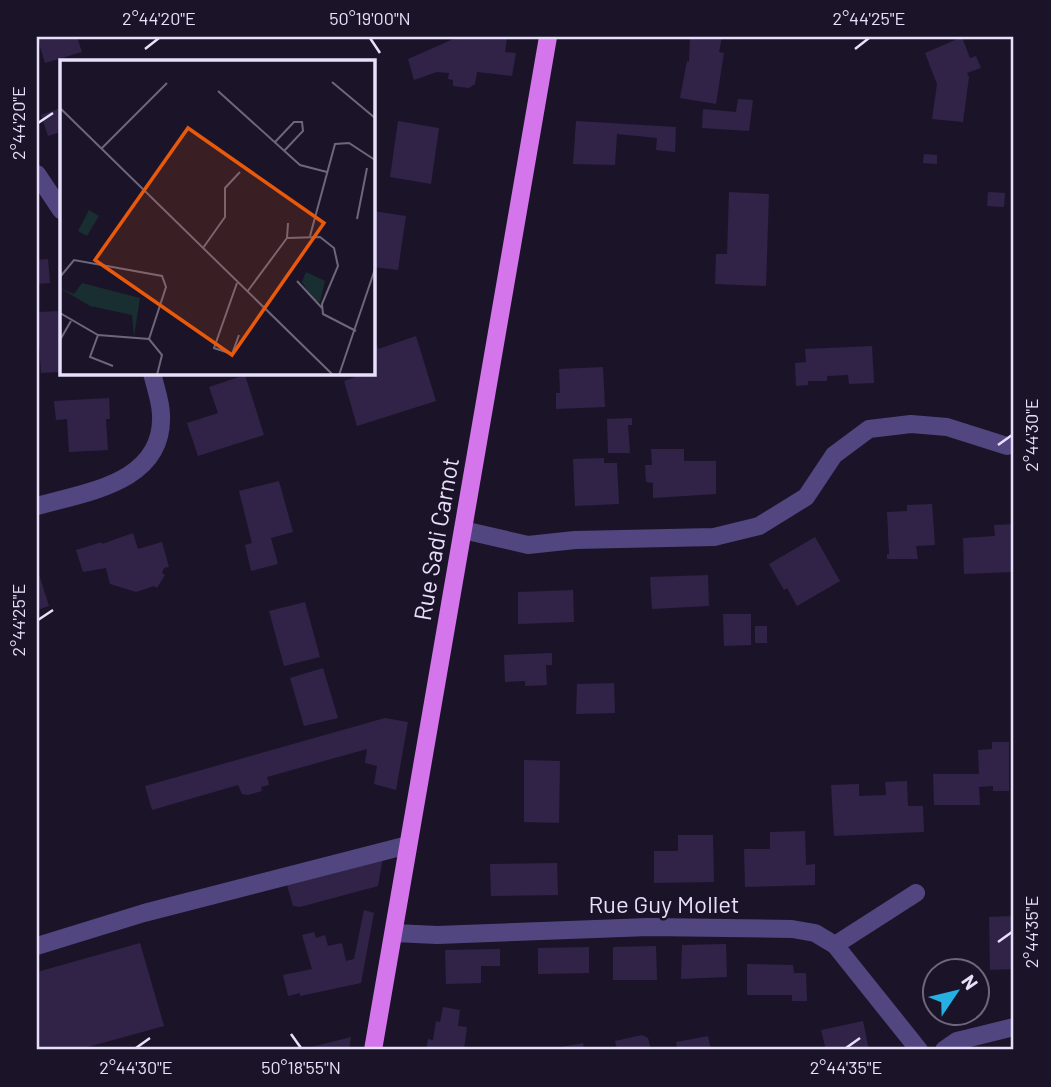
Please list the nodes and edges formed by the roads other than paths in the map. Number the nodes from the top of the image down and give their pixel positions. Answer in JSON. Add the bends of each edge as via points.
{"nodes":[{"id":1,"x":548,"y":37,"type":"edge"},
{"id":2,"x":37,"y":174,"type":"edge"},
{"id":3,"x":60,"y":209,"type":"edge"},
{"id":4,"x":152,"y":374,"type":"edge"},
{"id":5,"x":1007,"y":446,"type":"dead end"},
{"id":6,"x":37,"y":506,"type":"edge"},
{"id":7,"x":463,"y":530,"type":"junction"},
{"id":8,"x":408,"y":845,"type":"junction"},
{"id":9,"x":916,"y":893,"type":"dead end"},
{"id":10,"x":394,"y":933,"type":"junction"},
{"id":11,"x":835,"y":945,"type":"junction"},
{"id":12,"x":37,"y":946,"type":"edge"},
{"id":13,"x":1014,"y":1027,"type":"edge"},
{"id":14,"x":373,"y":1050,"type":"edge"},
{"id":15,"x":919,"y":1050,"type":"edge"},
{"id":16,"x":944,"y":1050,"type":"edge"}],
"edges":[{"from":1,"to":7,"type":"main road","name":"Rue Sadi Carnot"},
{"from":2,"to":3,"type":"street"},
{"from":4,"to":6,"type":"street","via":[[162,415],[159,436],[138,470],[118,483]]},
{"from":5,"to":7,"type":"street","via":[[947,427],[911,424],[869,429],[834,455],[806,497],[759,526],[715,537],[528,545]]},
{"from":7,"to":8,"type":"main road","name":"Rue Sadi Carnot"},
{"from":8,"to":10,"type":"main road","name":"Rue Sadi Carnot"},
{"from":8,"to":12,"type":"street"},
{"from":9,"to":11,"type":"street"},
{"from":10,"to":11,"type":"street","name":"Rue Guy Mollet","via":[[792,929],[815,933]]},
{"from":10,"to":14,"type":"main road","name":"Rue Sadi Carnot"},
{"from":11,"to":15,"type":"street"},
{"from":13,"to":16,"type":"street","via":[[957,1041]]}]}
